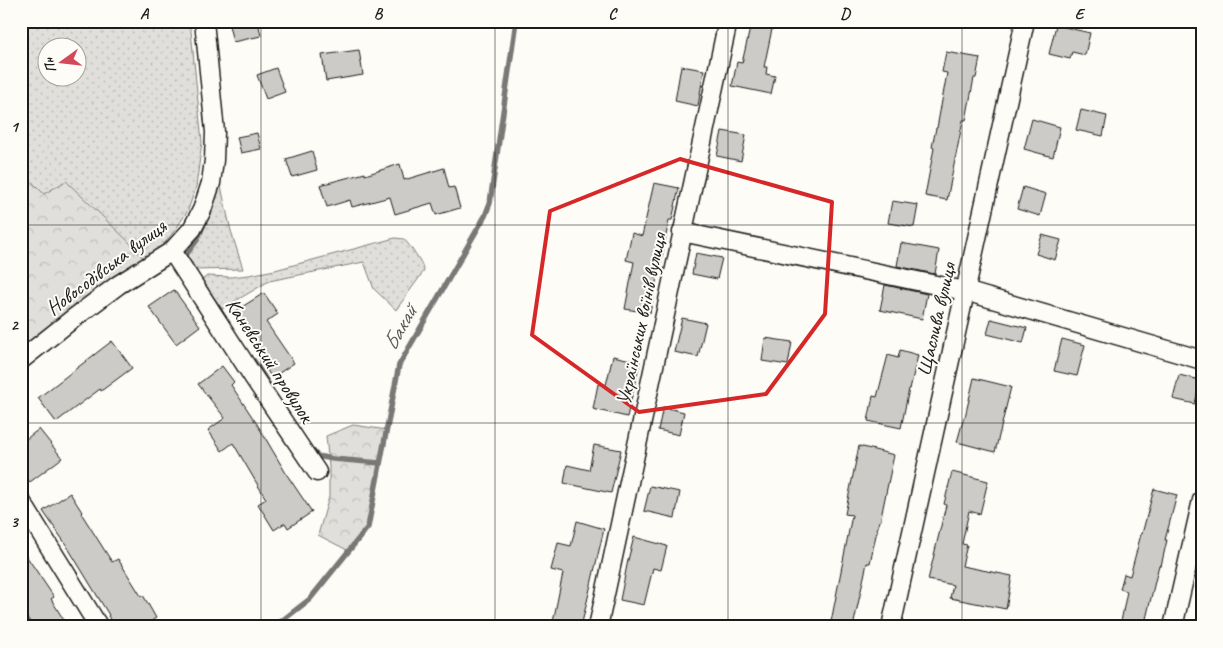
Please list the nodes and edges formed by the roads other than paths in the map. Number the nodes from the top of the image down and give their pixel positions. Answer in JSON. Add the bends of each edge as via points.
{"nodes":[{"id":1,"x":204,"y":21,"type":"edge"},
{"id":2,"x":728,"y":21,"type":"edge"},
{"id":3,"x":1025,"y":21,"type":"edge"},
{"id":4,"x":682,"y":232,"type":"junction"},
{"id":5,"x":172,"y":251,"type":"junction"},
{"id":6,"x":965,"y":291,"type":"junction"},
{"id":7,"x":21,"y":360,"type":"edge"},
{"id":8,"x":1202,"y":360,"type":"edge"},
{"id":9,"x":317,"y":472,"type":"dead end"},
{"id":10,"x":1202,"y":500,"type":"edge"},
{"id":11,"x":21,"y":501,"type":"edge"},
{"id":12,"x":99,"y":627,"type":"edge"},
{"id":13,"x":598,"y":627,"type":"edge"},
{"id":14,"x":890,"y":627,"type":"edge"},
{"id":15,"x":1173,"y":627,"type":"edge"}],
"edges":[{"from":1,"to":5,"type":"street","name":"Новосодівська вулиця","via":[[215,132],[211,183],[192,228]]},
{"from":2,"to":4,"type":"street","name":"Українських воїнів вулиця"},
{"from":3,"to":6,"type":"street","name":"Щаслива вулиця"},
{"from":4,"to":6,"type":"street"},
{"from":4,"to":13,"type":"street","name":"Українських воїнів вулиця"},
{"from":5,"to":7,"type":"street","name":"Новосодівська вулиця","via":[[118,285]]},
{"from":5,"to":9,"type":"street","name":"Каневський провулок"},
{"from":6,"to":8,"type":"street"},
{"from":6,"to":14,"type":"street","name":"Щаслива вулиця"},
{"from":10,"to":15,"type":"street"},
{"from":11,"to":12,"type":"street"}]}
